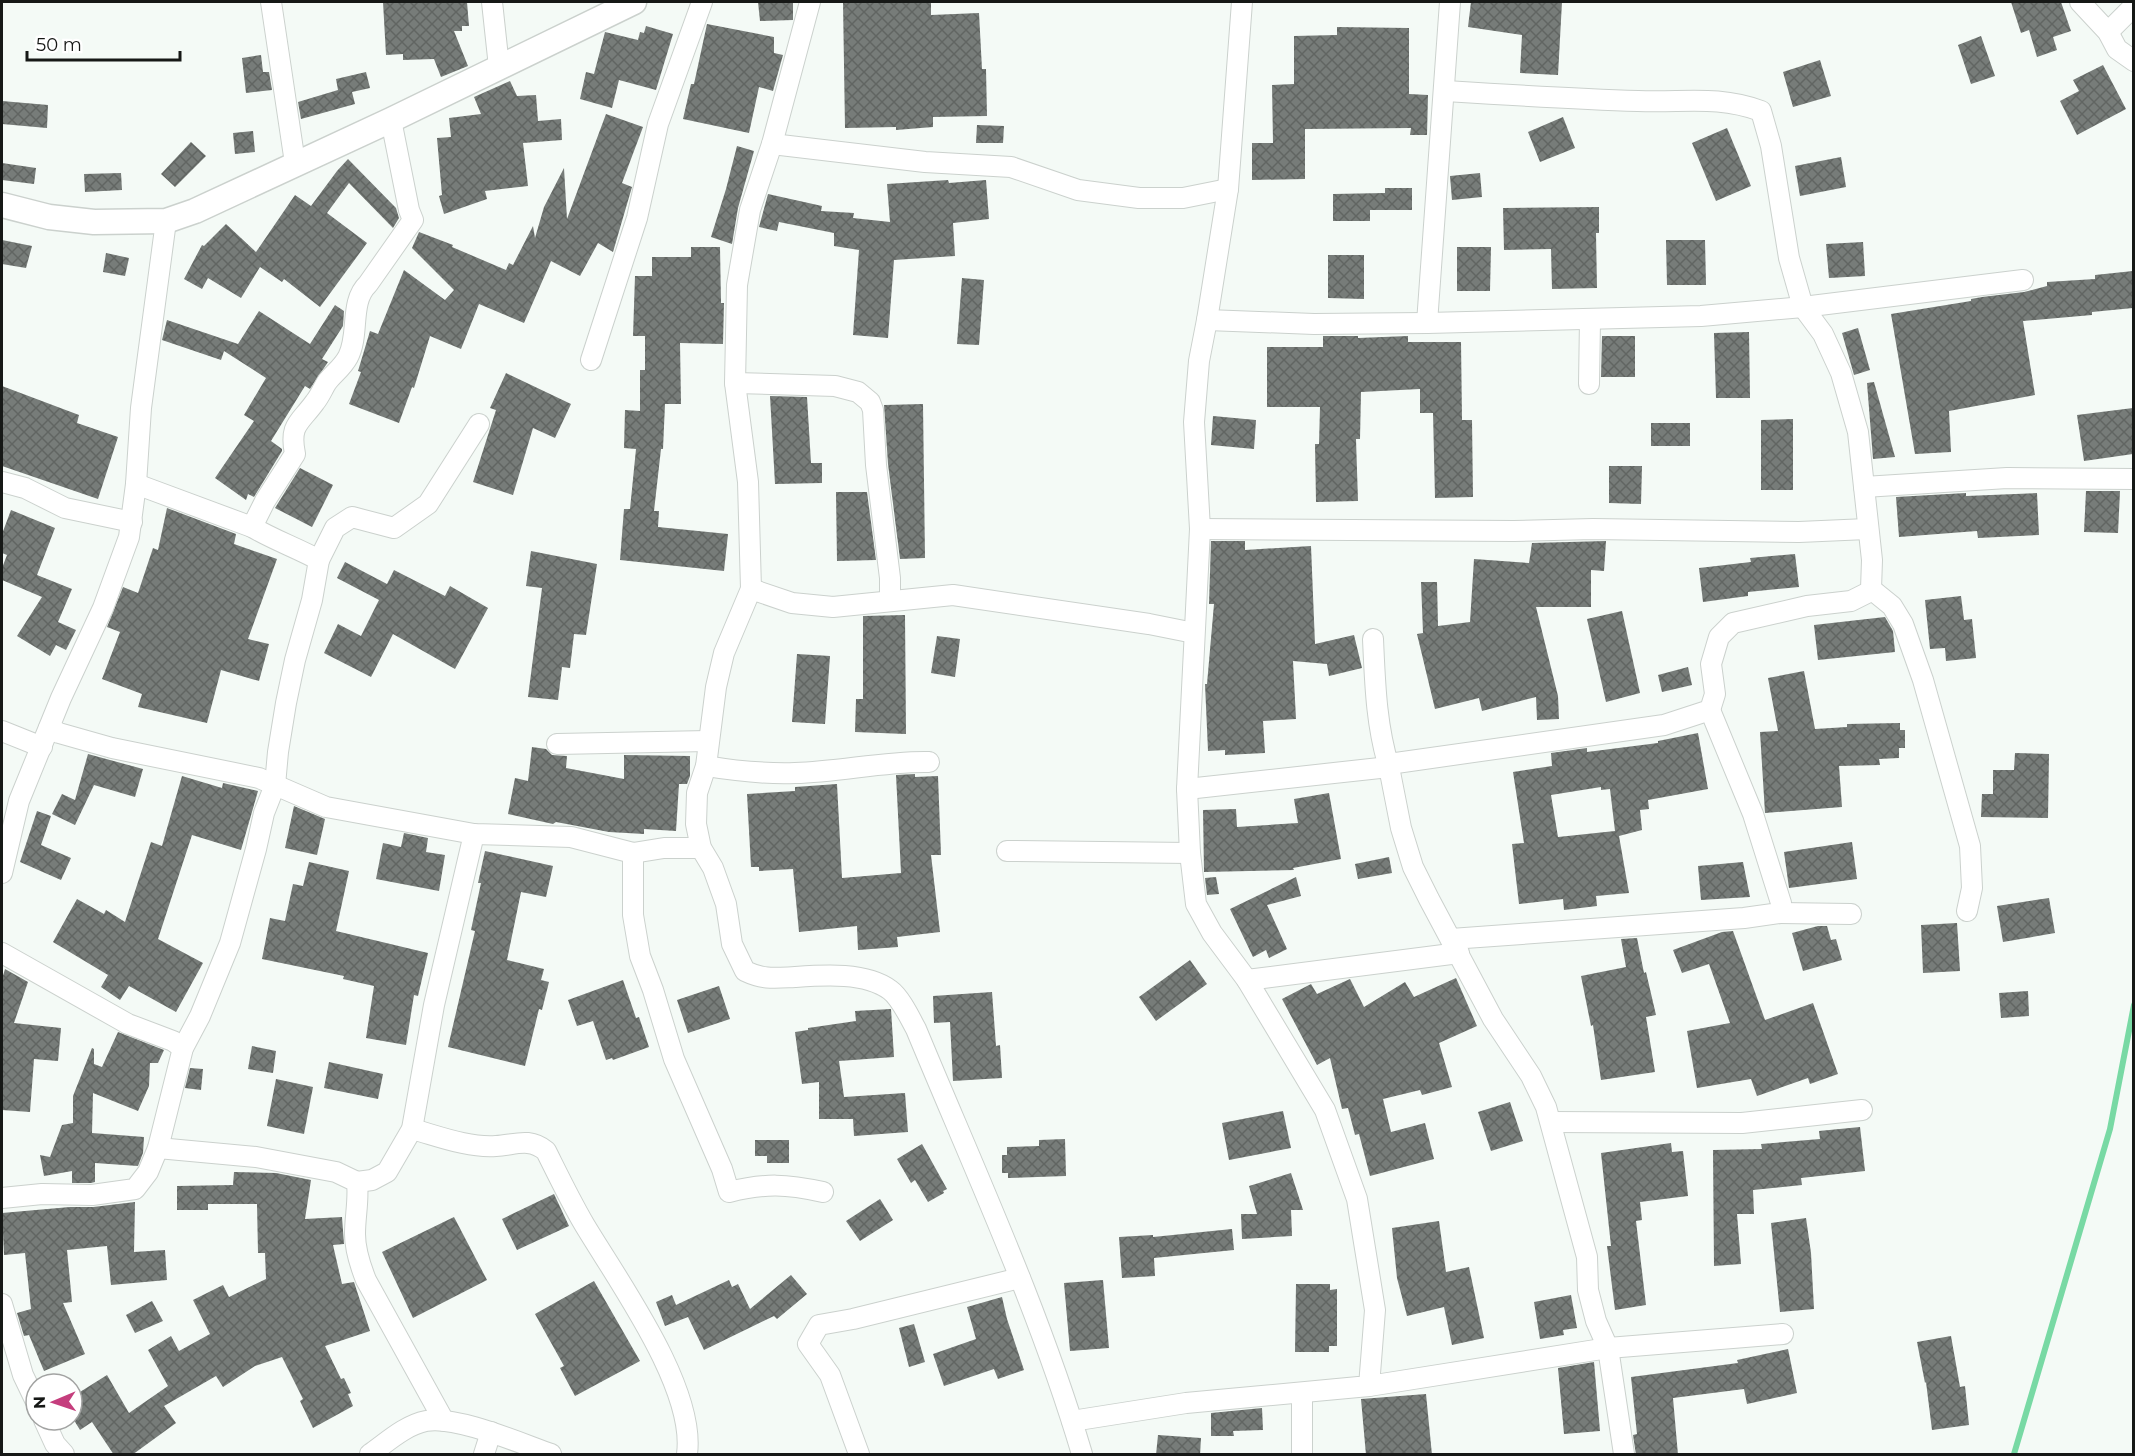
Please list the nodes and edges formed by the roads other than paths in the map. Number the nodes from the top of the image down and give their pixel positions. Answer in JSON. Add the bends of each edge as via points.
{"nodes":[{"id":1,"x":271,"y":2,"type":"edge"},
{"id":2,"x":492,"y":2,"type":"edge"},
{"id":3,"x":634,"y":2,"type":"edge"},
{"id":4,"x":702,"y":2,"type":"edge"},
{"id":5,"x":810,"y":2,"type":"edge"},
{"id":6,"x":1242,"y":2,"type":"edge"},
{"id":7,"x":1450,"y":2,"type":"edge"},
{"id":8,"x":2080,"y":2,"type":"edge"},
{"id":9,"x":2133,"y":6,"type":"edge"},
{"id":10,"x":2108,"y":32,"type":"junction"},
{"id":11,"x":2133,"y":61,"type":"edge"},
{"id":12,"x":499,"y":67,"type":"junction"},
{"id":13,"x":1444,"y":91,"type":"junction"},
{"id":14,"x":391,"y":120,"type":"junction"},
{"id":15,"x":772,"y":144,"type":"junction"},
{"id":16,"x":295,"y":164,"type":"junction"},
{"id":17,"x":1228,"y":189,"type":"junction"},
{"id":18,"x":2,"y":204,"type":"edge"},
{"id":19,"x":166,"y":221,"type":"junction"},
{"id":20,"x":2023,"y":280,"type":"dead end"},
{"id":21,"x":1803,"y":307,"type":"junction"},
{"id":22,"x":1208,"y":320,"type":"junction"},
{"id":23,"x":1590,"y":320,"type":"junction"},
{"id":24,"x":1427,"y":323,"type":"junction"},
{"id":25,"x":591,"y":360,"type":"dead end"},
{"id":26,"x":735,"y":383,"type":"junction"},
{"id":27,"x":1589,"y":384,"type":"dead end"},
{"id":28,"x":478,"y":424,"type":"dead end"},
{"id":29,"x":2133,"y":479,"type":"edge"},
{"id":30,"x":2,"y":482,"type":"edge"},
{"id":31,"x":136,"y":484,"type":"junction"},
{"id":32,"x":1864,"y":487,"type":"junction"},
{"id":33,"x":132,"y":522,"type":"junction"},
{"id":34,"x":252,"y":527,"type":"junction"},
{"id":35,"x":1200,"y":529,"type":"junction"},
{"id":36,"x":1867,"y":529,"type":"junction"},
{"id":37,"x":319,"y":560,"type":"junction"},
{"id":38,"x":751,"y":589,"type":"junction"},
{"id":39,"x":1871,"y":589,"type":"junction"},
{"id":40,"x":890,"y":601,"type":"junction"},
{"id":41,"x":1194,"y":633,"type":"junction"},
{"id":42,"x":1373,"y":639,"type":"dead end"},
{"id":43,"x":1710,"y":710,"type":"junction"},
{"id":44,"x":49,"y":728,"type":"junction"},
{"id":45,"x":2,"y":731,"type":"edge"},
{"id":46,"x":708,"y":741,"type":"junction"},
{"id":47,"x":557,"y":744,"type":"dead end"},
{"id":48,"x":42,"y":747,"type":"junction"},
{"id":49,"x":929,"y":762,"type":"dead end"},
{"id":50,"x":706,"y":766,"type":"junction"},
{"id":51,"x":1389,"y":766,"type":"junction"},
{"id":52,"x":275,"y":785,"type":"junction"},
{"id":53,"x":1187,"y":789,"type":"junction"},
{"id":54,"x":474,"y":834,"type":"junction"},
{"id":55,"x":701,"y":848,"type":"junction"},
{"id":56,"x":1007,"y":851,"type":"dead end"},
{"id":57,"x":633,"y":853,"type":"junction"},
{"id":58,"x":1190,"y":853,"type":"junction"},
{"id":59,"x":2,"y":873,"type":"edge"},
{"id":60,"x":1967,"y":911,"type":"dead end"},
{"id":61,"x":1780,"y":913,"type":"junction"},
{"id":62,"x":1851,"y":914,"type":"dead end"},
{"id":63,"x":1455,"y":946,"type":"junction"},
{"id":64,"x":2,"y":953,"type":"edge"},
{"id":65,"x":1248,"y":980,"type":"junction"},
{"id":66,"x":183,"y":1048,"type":"junction"},
{"id":67,"x":1862,"y":1110,"type":"dead end"},
{"id":68,"x":1551,"y":1122,"type":"junction"},
{"id":69,"x":412,"y":1129,"type":"junction"},
{"id":70,"x":158,"y":1148,"type":"junction"},
{"id":71,"x":357,"y":1182,"type":"junction"},
{"id":72,"x":823,"y":1192,"type":"dead end"},
{"id":73,"x":2,"y":1198,"type":"edge"},
{"id":74,"x":1020,"y":1278,"type":"junction"},
{"id":75,"x":2,"y":1304,"type":"edge"},
{"id":76,"x":1783,"y":1334,"type":"dead end"},
{"id":77,"x":1608,"y":1348,"type":"junction"},
{"id":78,"x":24,"y":1375,"type":"edge"},
{"id":79,"x":1369,"y":1386,"type":"junction"},
{"id":80,"x":1302,"y":1393,"type":"junction"},
{"id":81,"x":444,"y":1421,"type":"junction"},
{"id":82,"x":1072,"y":1421,"type":"junction"},
{"id":83,"x":50,"y":1432,"type":"edge"},
{"id":84,"x":491,"y":1432,"type":"junction"},
{"id":85,"x":64,"y":1455,"type":"edge"},
{"id":86,"x":370,"y":1455,"type":"edge"},
{"id":87,"x":484,"y":1455,"type":"edge"},
{"id":88,"x":551,"y":1455,"type":"edge"},
{"id":89,"x":687,"y":1455,"type":"edge"},
{"id":90,"x":859,"y":1455,"type":"edge"},
{"id":91,"x":1082,"y":1455,"type":"edge"},
{"id":92,"x":1302,"y":1455,"type":"edge"},
{"id":93,"x":1624,"y":1455,"type":"edge"}],
"edges":[{"from":1,"to":16,"type":"street"},
{"from":2,"to":12,"type":"street"},
{"from":3,"to":12,"type":"street"},
{"from":4,"to":25,"type":"street","via":[[658,124],[637,218]]},
{"from":5,"to":15,"type":"street"},
{"from":6,"to":17,"type":"street"},
{"from":7,"to":13,"type":"street"},
{"from":8,"to":10,"type":"street"},
{"from":9,"to":10,"type":"street"},
{"from":10,"to":11,"type":"street","via":[[2116,49]]},
{"from":12,"to":14,"type":"street"},
{"from":13,"to":21,"type":"street","via":[[1634,101],[1718,100],[1761,111],[1771,146],[1789,258]]},
{"from":13,"to":24,"type":"street"},
{"from":14,"to":16,"type":"street"},
{"from":14,"to":34,"type":"street","via":[[413,220],[361,291],[350,354],[295,424],[295,454]]},
{"from":15,"to":17,"type":"street","via":[[925,162],[1011,167],[1078,190],[1139,198],[1183,198]]},
{"from":15,"to":26,"type":"street","via":[[750,210],[737,285]]},
{"from":16,"to":19,"type":"street"},
{"from":17,"to":22,"type":"street"},
{"from":18,"to":19,"type":"street","via":[[49,217],[94,222]]},
{"from":19,"to":31,"type":"street","via":[[141,408]]},
{"from":20,"to":21,"type":"street"},
{"from":21,"to":23,"type":"street"},
{"from":21,"to":32,"type":"street","via":[[1823,334],[1841,373],[1858,432]]},
{"from":22,"to":24,"type":"street"},
{"from":22,"to":35,"type":"street","via":[[1199,361],[1194,422]]},
{"from":23,"to":24,"type":"street"},
{"from":23,"to":27,"type":"street"},
{"from":26,"to":38,"type":"street","via":[[748,482]]},
{"from":26,"to":40,"type":"street","via":[[834,386],[858,392],[870,402]]},
{"from":28,"to":37,"type":"street","via":[[428,504],[394,528],[352,517],[335,528]]},
{"from":29,"to":32,"type":"street","via":[[2007,478]]},
{"from":30,"to":33,"type":"street","via":[[25,488],[65,508]]},
{"from":31,"to":33,"type":"street"},
{"from":31,"to":34,"type":"street"},
{"from":32,"to":36,"type":"street"},
{"from":33,"to":44,"type":"street","via":[[103,608]]},
{"from":34,"to":37,"type":"street"},
{"from":35,"to":36,"type":"street"},
{"from":35,"to":41,"type":"street"},
{"from":36,"to":39,"type":"street"},
{"from":37,"to":52,"type":"street","via":[[286,703]]},
{"from":38,"to":40,"type":"street","via":[[792,603],[833,607]]},
{"from":38,"to":46,"type":"street","via":[[724,653]]},
{"from":39,"to":43,"type":"street","via":[[1851,601],[1807,606],[1733,623],[1719,637],[1712,664],[1715,694]]},
{"from":39,"to":60,"type":"street","via":[[1892,606],[1904,624],[1923,680],[1970,846],[1972,888]]},
{"from":40,"to":41,"type":"street","via":[[953,595]]},
{"from":41,"to":53,"type":"street"},
{"from":42,"to":51,"type":"street","via":[[1378,717]]},
{"from":43,"to":51,"type":"street","via":[[1664,725]]},
{"from":43,"to":61,"type":"street","via":[[1753,814]]},
{"from":44,"to":48,"type":"street"},
{"from":44,"to":52,"type":"street","via":[[112,748],[259,778]]},
{"from":45,"to":48,"type":"street"},
{"from":46,"to":47,"type":"street"},
{"from":46,"to":50,"type":"street"},
{"from":48,"to":59,"type":"street","via":[[19,801]]},
{"from":49,"to":50,"type":"street","via":[[796,773],[738,772]]},
{"from":50,"to":55,"type":"street","via":[[697,793],[696,824]]},
{"from":51,"to":53,"type":"street"},
{"from":51,"to":63,"type":"street","via":[[1413,867]]},
{"from":52,"to":54,"type":"street","via":[[326,807]]},
{"from":52,"to":66,"type":"street","via":[[230,943]]},
{"from":53,"to":58,"type":"street"},
{"from":54,"to":57,"type":"street","via":[[571,837]]},
{"from":54,"to":69,"type":"street","via":[[434,1005]]},
{"from":55,"to":57,"type":"street"},
{"from":55,"to":74,"type":"street","via":[[726,904],[732,944],[745,971],[767,979],[861,977],[891,990],[907,1011]]},
{"from":56,"to":58,"type":"street"},
{"from":57,"to":72,"type":"street","via":[[633,915],[640,956],[674,1059],[729,1192],[756,1185],[788,1185]]},
{"from":58,"to":65,"type":"street","via":[[1196,904],[1212,933]]},
{"from":61,"to":62,"type":"street"},
{"from":61,"to":63,"type":"street"},
{"from":63,"to":65,"type":"street"},
{"from":63,"to":68,"type":"street","via":[[1494,1019],[1531,1076]]},
{"from":64,"to":66,"type":"street","via":[[128,1024]]},
{"from":65,"to":79,"type":"street","via":[[1325,1110],[1357,1199],[1375,1310]]},
{"from":66,"to":70,"type":"street"},
{"from":67,"to":68,"type":"street","via":[[1742,1124]]},
{"from":68,"to":77,"type":"street","via":[[1587,1257],[1596,1321]]},
{"from":69,"to":71,"type":"street","via":[[387,1172]]},
{"from":69,"to":89,"type":"street","via":[[458,1142],[494,1146],[526,1142],[538,1144],[546,1151],[658,1350],[682,1405],[687,1424]]},
{"from":70,"to":71,"type":"street","via":[[256,1157],[336,1172]]},
{"from":70,"to":73,"type":"street","via":[[135,1190]]},
{"from":71,"to":81,"type":"street","via":[[355,1236],[362,1269]]},
{"from":74,"to":82,"type":"street"},
{"from":74,"to":90,"type":"street","via":[[819,1325],[808,1344],[830,1375]]},
{"from":75,"to":78,"type":"street"},
{"from":76,"to":77,"type":"street"},
{"from":77,"to":79,"type":"street"},
{"from":77,"to":93,"type":"street"},
{"from":79,"to":80,"type":"street"},
{"from":80,"to":82,"type":"street","via":[[1186,1403]]},
{"from":80,"to":92,"type":"street"},
{"from":81,"to":84,"type":"street"},
{"from":81,"to":86,"type":"street","via":[[425,1421],[399,1433]]},
{"from":82,"to":91,"type":"street"},
{"from":83,"to":85,"type":"street"},
{"from":84,"to":87,"type":"street"},
{"from":84,"to":88,"type":"street"}]}
